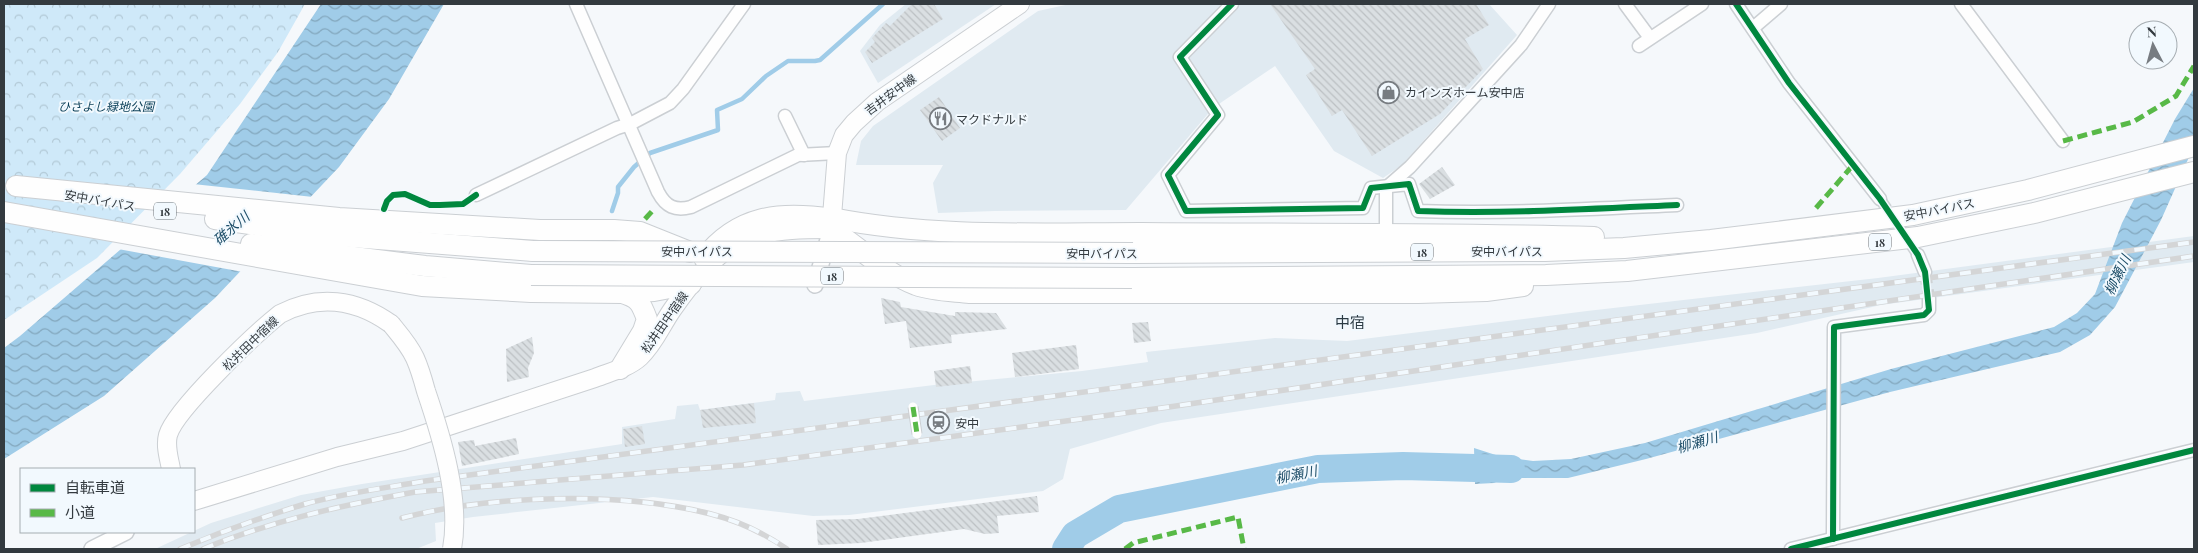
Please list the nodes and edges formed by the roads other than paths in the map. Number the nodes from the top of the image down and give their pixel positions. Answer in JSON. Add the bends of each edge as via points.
{"nodes":[{"id":1,"x":576,"y":4,"type":"edge"},
{"id":2,"x":744,"y":4,"type":"edge"},
{"id":3,"x":1020,"y":4,"type":"edge"},
{"id":4,"x":1232,"y":4,"type":"edge"},
{"id":5,"x":1549,"y":4,"type":"edge"},
{"id":6,"x":1626,"y":4,"type":"edge"},
{"id":7,"x":1702,"y":4,"type":"edge"},
{"id":8,"x":1736,"y":4,"type":"edge"},
{"id":9,"x":1781,"y":4,"type":"edge"},
{"id":10,"x":1961,"y":4,"type":"edge"},
{"id":11,"x":1752,"y":28,"type":"junction"},
{"id":12,"x":1650,"y":38,"type":"junction"},
{"id":13,"x":1639,"y":46,"type":"dead end"},
{"id":14,"x":785,"y":116,"type":"dead end"},
{"id":15,"x":630,"y":124,"type":"junction"},
{"id":16,"x":2063,"y":141,"type":"dead end"},
{"id":17,"x":2194,"y":146,"type":"edge"},
{"id":18,"x":837,"y":153,"type":"junction"},
{"id":19,"x":804,"y":155,"type":"junction"},
{"id":20,"x":2194,"y":172,"type":"edge"},
{"id":21,"x":10,"y":185,"type":"edge"},
{"id":22,"x":1386,"y":188,"type":"junction"},
{"id":23,"x":476,"y":195,"type":"dead end"},
{"id":24,"x":1880,"y":199,"type":"tunnel mouth"},
{"id":25,"x":1677,"y":205,"type":"dead end"},
{"id":26,"x":4,"y":210,"type":"edge"},
{"id":27,"x":832,"y":224,"type":"junction"},
{"id":28,"x":1008,"y":233,"type":"junction"},
{"id":29,"x":1386,"y":234,"type":"junction"},
{"id":30,"x":1711,"y":240,"type":"junction"},
{"id":31,"x":1918,"y":255,"type":"tunnel mouth"},
{"id":32,"x":703,"y":257,"type":"junction"},
{"id":33,"x":309,"y":259,"type":"junction"},
{"id":34,"x":1627,"y":271,"type":"junction"},
{"id":35,"x":1925,"y":272,"type":"tunnel mouth"},
{"id":36,"x":691,"y":284,"type":"junction"},
{"id":37,"x":815,"y":284,"type":"dead end"},
{"id":38,"x":622,"y":293,"type":"junction"},
{"id":39,"x":1012,"y":293,"type":"junction"},
{"id":40,"x":1929,"y":298,"type":"tunnel mouth"},
{"id":41,"x":620,"y":368,"type":"junction"},
{"id":42,"x":913,"y":407,"type":"dead end"},
{"id":43,"x":917,"y":434,"type":"dead end"},
{"id":44,"x":2194,"y":450,"type":"edge"},
{"id":45,"x":171,"y":468,"type":"edge"},
{"id":46,"x":195,"y":501,"type":"edge"},
{"id":47,"x":124,"y":533,"type":"edge"},
{"id":48,"x":1833,"y":539,"type":"junction"},
{"id":49,"x":92,"y":549,"type":"edge"},
{"id":50,"x":452,"y":549,"type":"edge"},
{"id":51,"x":1791,"y":549,"type":"edge"}],
"edges":[{"from":1,"to":15,"type":"street"},
{"from":2,"to":15,"type":"street","via":[[670,103]]},
{"from":3,"to":18,"type":"main road","name":"吉井安中線","via":[[876,102],[844,135]]},
{"from":4,"to":22,"type":"street","via":[[1180,57],[1218,114],[1168,175],[1186,211],[1363,208],[1371,188]]},
{"from":5,"to":22,"type":"street","via":[[1521,46],[1410,168]]},
{"from":6,"to":12,"type":"street"},
{"from":7,"to":12,"type":"street"},
{"from":8,"to":11,"type":"street"},
{"from":9,"to":11,"type":"street"},
{"from":10,"to":16,"type":"street"},
{"from":11,"to":24,"type":"street","via":[[1789,83]]},
{"from":12,"to":13,"type":"street"},
{"from":14,"to":19,"type":"street"},
{"from":15,"to":19,"type":"street","via":[[662,200],[675,209],[708,200],[798,155]]},
{"from":15,"to":23,"type":"street"},
{"from":17,"to":30,"type":"highway","name":"安中バイパス","number":"18","via":[[2028,190],[1913,215]]},
{"from":18,"to":19,"type":"street"},
{"from":18,"to":27,"type":"main road","name":"吉井安中線"},
{"from":20,"to":34,"type":"highway","name":"安中バイパス","number":"18","via":[[2034,213],[1918,236]]},
{"from":21,"to":30,"type":"highway","name":"安中バイパス","number":"18","bridge":true,"via":[[326,235],[533,251],[1545,251]]},
{"from":21,"to":32,"type":"highway","number":"18","via":[[338,218],[540,230],[640,232]]},
{"from":22,"to":25,"type":"street","via":[[1410,184],[1418,210],[1538,212]]},
{"from":22,"to":29,"type":"street"},
{"from":26,"to":33,"type":"highway"},
{"from":27,"to":28,"type":"highway"},
{"from":27,"to":32,"type":"main road","name":"松井田中宿線","via":[[796,214],[752,220],[725,234]]},
{"from":27,"to":36,"type":"main road","name":"松井田中宿線","via":[[751,237],[725,251]]},
{"from":27,"to":37,"type":"street"},
{"from":27,"to":39,"type":"highway","via":[[892,272],[916,285],[970,293]]},
{"from":28,"to":29,"type":"highway"},
{"from":28,"to":39,"type":"highway"},
{"from":29,"to":30,"type":"highway"},
{"from":31,"to":35,"type":"street"},
{"from":32,"to":36,"type":"main road","name":"松井田中宿線"},
{"from":33,"to":34,"type":"highway","name":"安中バイパス","number":"18","bridge":true,"via":[[532,274],[1132,278],[1546,275]]},
{"from":33,"to":38,"type":"highway","via":[[422,286]]},
{"from":34,"to":39,"type":"highway","via":[[1486,291]]},
{"from":36,"to":38,"type":"highway"},
{"from":36,"to":41,"type":"main road","name":"松井田中宿線","via":[[654,341],[639,358]]},
{"from":38,"to":41,"type":"highway","via":[[634,297],[647,319]]},
{"from":40,"to":48,"type":"street","via":[[1929,310],[1924,315],[1834,328]]},
{"from":41,"to":46,"type":"main road","name":"松井田中宿線","via":[[403,441]]},
{"from":42,"to":43,"type":"street","bridge":true},
{"from":44,"to":48,"type":"street"},
{"from":45,"to":50,"type":"main road","name":"松井田中宿線","bridge":true,"via":[[168,435],[183,409],[280,314],[307,304],[334,300],[353,304],[370,310],[391,324],[415,359],[434,415],[453,498],[455,532]]},
{"from":47,"to":49,"type":"street"},
{"from":48,"to":51,"type":"street"}]}
